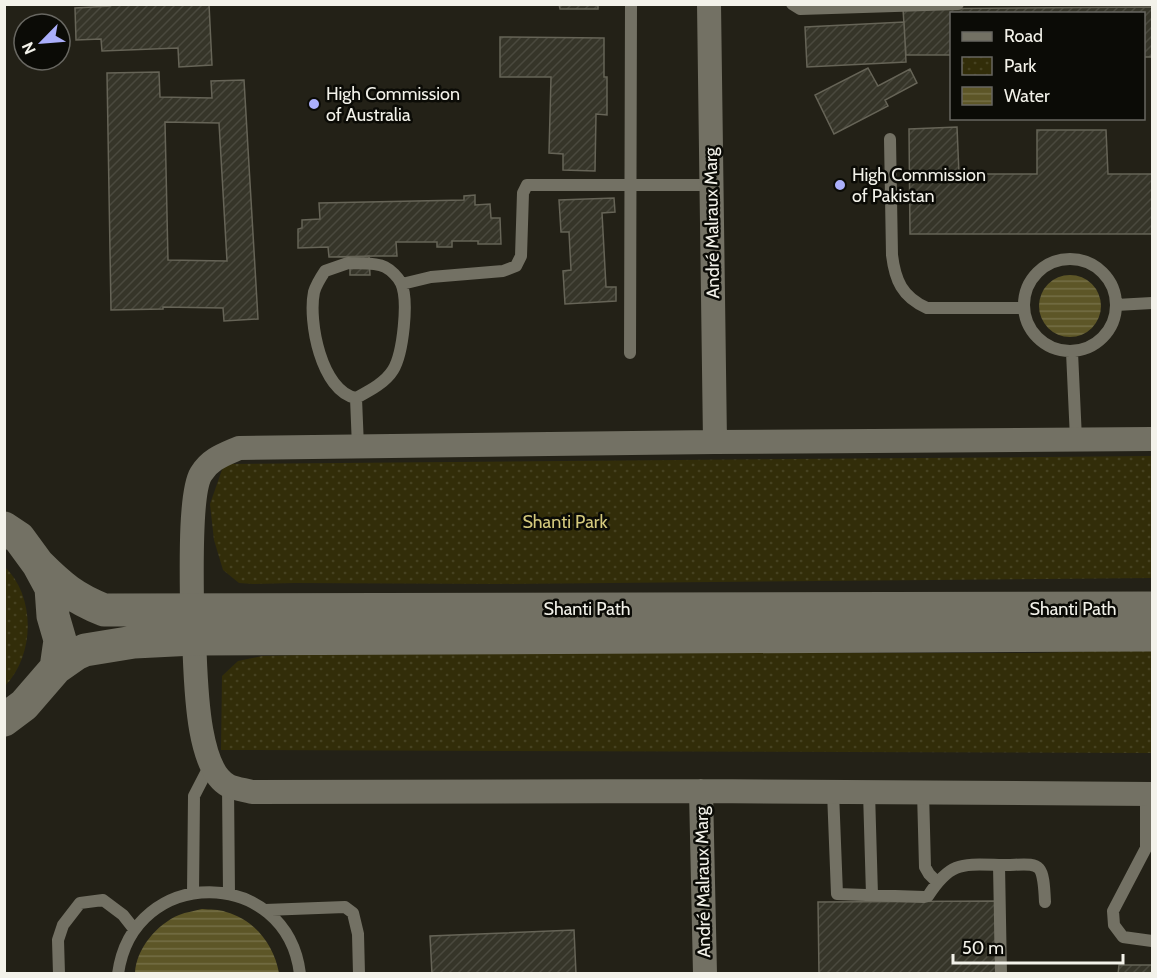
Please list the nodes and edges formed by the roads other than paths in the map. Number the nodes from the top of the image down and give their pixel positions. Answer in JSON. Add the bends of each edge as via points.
{"nodes":[{"id":1,"x":631,"y":4,"type":"edge"},
{"id":2,"x":710,"y":4,"type":"edge"},
{"id":3,"x":792,"y":4,"type":"edge"},
{"id":4,"x":958,"y":4,"type":"edge"},
{"id":5,"x":918,"y":5,"type":"edge"},
{"id":6,"x":890,"y":139,"type":"dead end"},
{"id":7,"x":630,"y":184,"type":"junction"},
{"id":8,"x":712,"y":185,"type":"junction"},
{"id":9,"x":402,"y":284,"type":"junction"},
{"id":10,"x":1152,"y":303,"type":"edge"},
{"id":11,"x":1116,"y":305,"type":"junction"},
{"id":12,"x":1024,"y":308,"type":"junction"},
{"id":13,"x":1072,"y":352,"type":"junction"},
{"id":14,"x":630,"y":353,"type":"dead end"},
{"id":15,"x":356,"y":398,"type":"junction"},
{"id":16,"x":1076,"y":439,"type":"junction"},
{"id":17,"x":1152,"y":439,"type":"edge"},
{"id":18,"x":715,"y":442,"type":"junction"},
{"id":19,"x":358,"y":447,"type":"junction"},
{"id":20,"x":9,"y":528,"type":"edge"},
{"id":21,"x":38,"y":564,"type":"junction"},
{"id":22,"x":1152,"y":608,"type":"edge"},
{"id":23,"x":193,"y":624,"type":"junction"},
{"id":24,"x":1152,"y":635,"type":"edge"},
{"id":25,"x":56,"y":668,"type":"junction"},
{"id":26,"x":14,"y":713,"type":"edge"},
{"id":27,"x":4,"y":740,"type":"edge"},
{"id":28,"x":210,"y":765,"type":"junction"},
{"id":29,"x":228,"y":786,"type":"junction"},
{"id":30,"x":701,"y":791,"type":"junction"},
{"id":31,"x":833,"y":792,"type":"junction"},
{"id":32,"x":869,"y":792,"type":"junction"},
{"id":33,"x":923,"y":792,"type":"junction"},
{"id":34,"x":1149,"y":794,"type":"edge"},
{"id":35,"x":999,"y":865,"type":"junction"},
{"id":36,"x":937,"y":882,"type":"junction"},
{"id":37,"x":193,"y":893,"type":"junction"},
{"id":38,"x":229,"y":894,"type":"junction"},
{"id":39,"x":872,"y":895,"type":"junction"},
{"id":40,"x":1045,"y":902,"type":"dead end"},
{"id":41,"x":265,"y":910,"type":"junction"},
{"id":42,"x":134,"y":930,"type":"junction"},
{"id":43,"x":1152,"y":941,"type":"edge"},
{"id":44,"x":59,"y":974,"type":"edge"},
{"id":45,"x":118,"y":974,"type":"edge"},
{"id":46,"x":300,"y":974,"type":"edge"},
{"id":47,"x":359,"y":974,"type":"edge"},
{"id":48,"x":705,"y":974,"type":"edge"},
{"id":49,"x":1001,"y":974,"type":"edge"}],
"edges":[{"from":1,"to":7,"type":"lane"},
{"from":2,"to":8,"type":"street","name":"André Malraux Marg"},
{"from":3,"to":5,"type":"lane","via":[[800,9]]},
{"from":4,"to":5,"type":"lane"},
{"from":6,"to":12,"type":"lane","via":[[892,255],[899,286],[927,308]]},
{"from":7,"to":8,"type":"lane"},
{"from":7,"to":9,"type":"lane","via":[[527,185],[523,194],[521,256],[516,266],[502,271],[431,276]]},
{"from":7,"to":14,"type":"lane"},
{"from":8,"to":18,"type":"street","name":"André Malraux Marg"},
{"from":9,"to":15,"type":"lane","via":[[404,329],[393,370]]},
{"from":9,"to":15,"type":"lane","via":[[382,265],[348,263],[325,271],[315,290],[315,336],[321,359],[343,393]]},
{"from":10,"to":11,"type":"lane"},
{"from":11,"to":12,"type":"lane","via":[[1110,283],[1101,271],[1088,262],[1072,259],[1043,267],[1032,278],[1025,292]]},
{"from":11,"to":13,"type":"lane","via":[[1110,328],[1101,340]]},
{"from":12,"to":13,"type":"lane","via":[[1026,322],[1039,340]]},
{"from":13,"to":16,"type":"lane"},
{"from":15,"to":19,"type":"lane"},
{"from":16,"to":17,"type":"street"},
{"from":16,"to":18,"type":"street"},
{"from":18,"to":19,"type":"street"},
{"from":19,"to":23,"type":"street","via":[[239,448],[214,458],[200,475],[194,504]]},
{"from":20,"to":21,"type":"main road"},
{"from":21,"to":23,"type":"main road","name":"Shanti Path","via":[[63,589],[104,610],[165,611]]},
{"from":21,"to":25,"type":"main road","via":[[51,588],[60,640]]},
{"from":22,"to":23,"type":"main road","name":"Shanti Path"},
{"from":23,"to":24,"type":"main road","name":"Shanti Path"},
{"from":23,"to":25,"type":"main road","name":"Shanti Path","via":[[134,642],[86,650]]},
{"from":23,"to":28,"type":"street","via":[[200,728]]},
{"from":25,"to":26,"type":"main road","name":"Shanti Path"},
{"from":26,"to":27,"type":"main road","name":"Shanti Path"},
{"from":28,"to":29,"type":"street"},
{"from":28,"to":37,"type":"lane","via":[[194,796]]},
{"from":29,"to":30,"type":"street","via":[[252,792]]},
{"from":29,"to":38,"type":"lane"},
{"from":30,"to":31,"type":"street"},
{"from":30,"to":48,"type":"street","name":"André Malraux Marg"},
{"from":31,"to":32,"type":"street"},
{"from":31,"to":39,"type":"lane","via":[[837,894]]},
{"from":32,"to":33,"type":"street"},
{"from":32,"to":39,"type":"lane"},
{"from":33,"to":34,"type":"street"},
{"from":33,"to":36,"type":"lane","via":[[925,867]]},
{"from":34,"to":43,"type":"lane","via":[[1146,848],[1113,911],[1114,925],[1123,937]]},
{"from":35,"to":36,"type":"lane","via":[[973,864],[949,870]]},
{"from":35,"to":40,"type":"lane","via":[[1040,868],[1044,874]]},
{"from":35,"to":49,"type":"lane"},
{"from":36,"to":39,"type":"lane","via":[[924,897]]},
{"from":37,"to":38,"type":"lane"},
{"from":37,"to":42,"type":"lane","via":[[154,909]]},
{"from":38,"to":41,"type":"lane"},
{"from":41,"to":46,"type":"lane","via":[[285,931],[298,958]]},
{"from":41,"to":47,"type":"lane","via":[[345,907],[353,913],[358,934]]},
{"from":42,"to":44,"type":"lane","via":[[123,915],[103,900],[80,903],[63,925],[58,940]]},
{"from":42,"to":45,"type":"lane","via":[[121,956]]}]}
